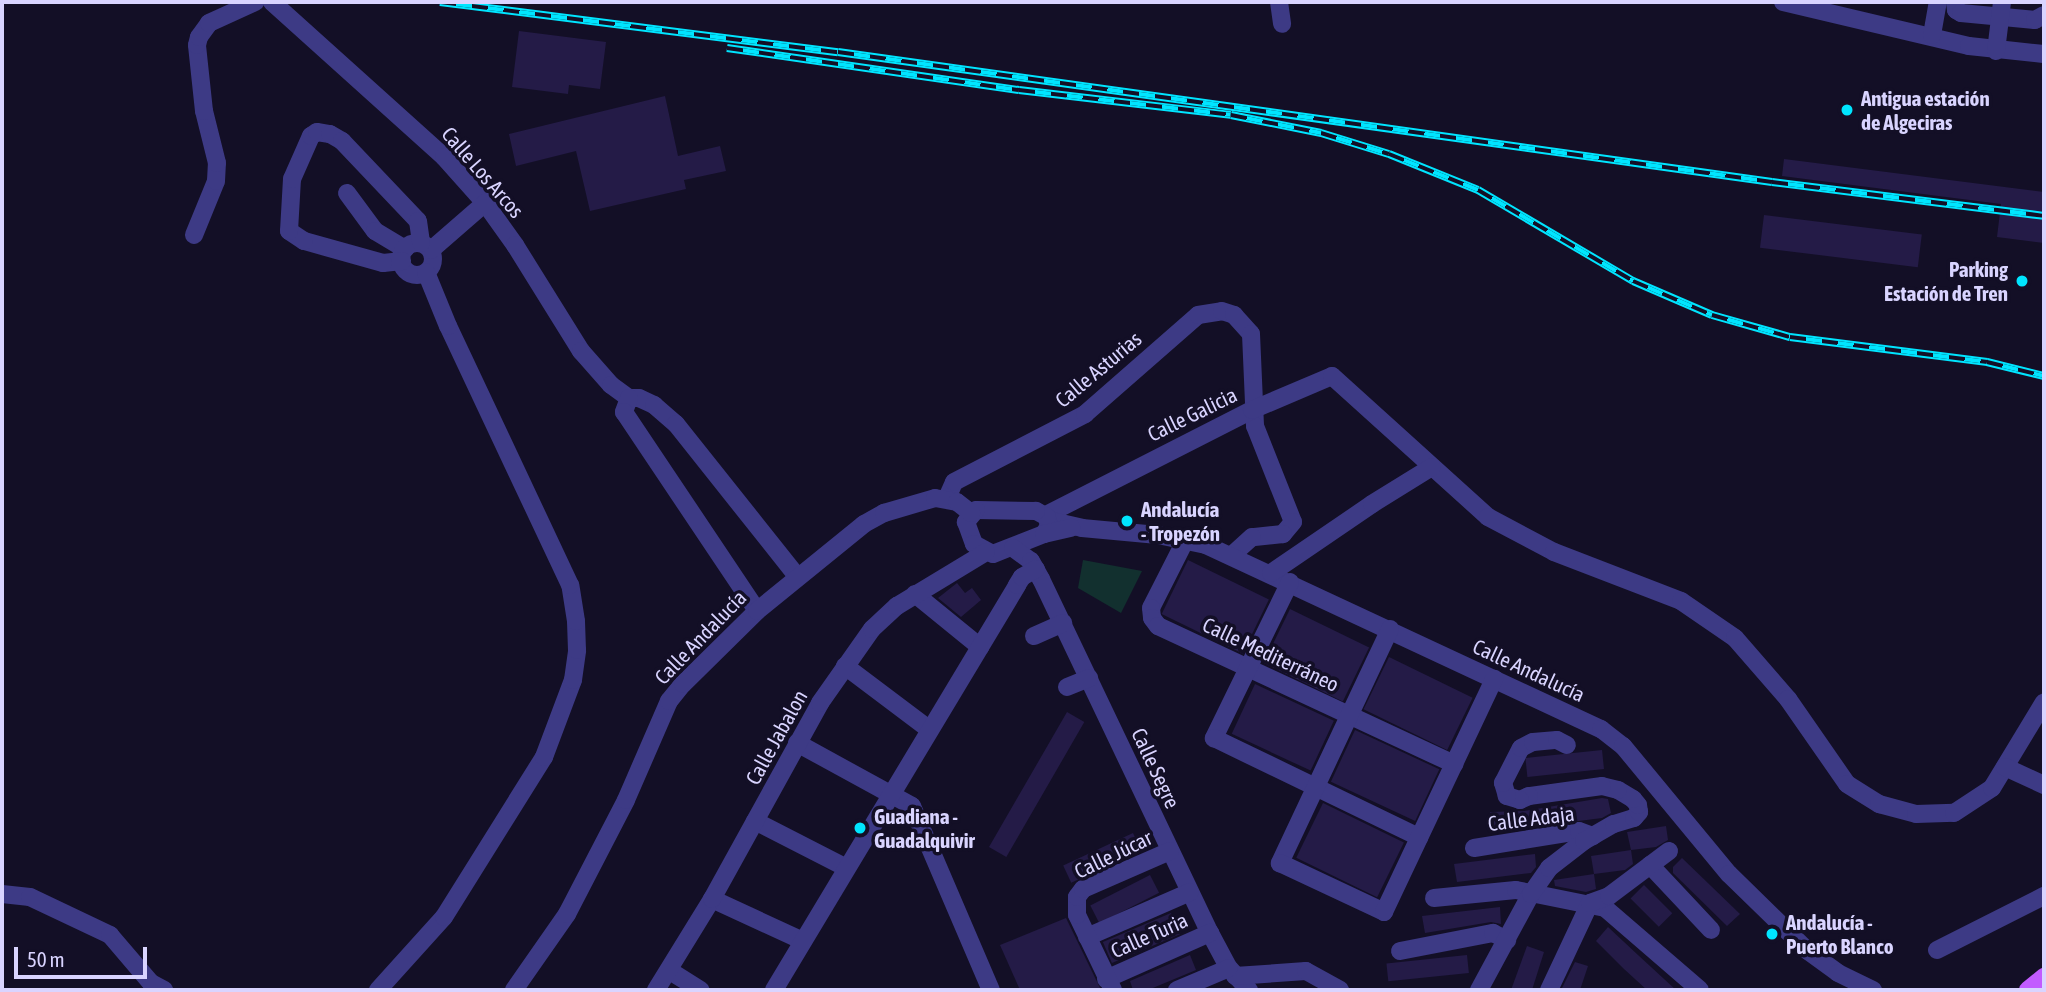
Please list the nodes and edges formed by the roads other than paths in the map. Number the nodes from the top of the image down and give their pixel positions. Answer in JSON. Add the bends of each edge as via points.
{"nodes":[{"id":1,"x":255,"y":2,"type":"edge"},
{"id":2,"x":272,"y":2,"type":"edge"},
{"id":3,"x":1279,"y":2,"type":"edge"},
{"id":4,"x":1784,"y":2,"type":"edge"},
{"id":5,"x":1938,"y":2,"type":"edge"},
{"id":6,"x":1955,"y":2,"type":"edge"},
{"id":7,"x":1843,"y":8,"type":"edge"},
{"id":8,"x":2002,"y":9,"type":"edge"},
{"id":9,"x":2044,"y":15,"type":"edge"},
{"id":10,"x":1282,"y":24,"type":"dead end"},
{"id":11,"x":1932,"y":35,"type":"junction"},
{"id":12,"x":1996,"y":51,"type":"junction"},
{"id":13,"x":2044,"y":54,"type":"edge"},
{"id":14,"x":347,"y":193,"type":"dead end"},
{"id":15,"x":485,"y":203,"type":"junction"},
{"id":16,"x":194,"y":235,"type":"dead end"},
{"id":17,"x":415,"y":251,"type":"junction"},
{"id":18,"x":426,"y":272,"type":"junction"},
{"id":19,"x":629,"y":398,"type":"junction"},
{"id":20,"x":1252,"y":410,"type":"junction"},
{"id":21,"x":1432,"y":467,"type":"junction"},
{"id":22,"x":947,"y":498,"type":"junction"},
{"id":23,"x":1075,"y":500,"type":"junction"},
{"id":24,"x":971,"y":513,"type":"junction"},
{"id":25,"x":1043,"y":527,"type":"junction"},
{"id":26,"x":1077,"y":527,"type":"junction"},
{"id":27,"x":1186,"y":540,"type":"junction"},
{"id":28,"x":1013,"y":548,"type":"junction"},
{"id":29,"x":986,"y":552,"type":"junction"},
{"id":30,"x":1232,"y":555,"type":"junction"},
{"id":31,"x":1033,"y":565,"type":"junction"},
{"id":32,"x":1271,"y":573,"type":"junction"},
{"id":33,"x":797,"y":576,"type":"junction"},
{"id":34,"x":1290,"y":582,"type":"junction"},
{"id":35,"x":915,"y":593,"type":"junction"},
{"id":36,"x":757,"y":611,"type":"junction"},
{"id":37,"x":1063,"y":623,"type":"junction"},
{"id":38,"x":1390,"y":629,"type":"junction"},
{"id":39,"x":1034,"y":636,"type":"dead end"},
{"id":40,"x":980,"y":647,"type":"junction"},
{"id":41,"x":845,"y":666,"type":"junction"},
{"id":42,"x":1248,"y":668,"type":"junction"},
{"id":43,"x":1089,"y":678,"type":"junction"},
{"id":44,"x":1494,"y":679,"type":"junction"},
{"id":45,"x":1067,"y":687,"type":"dead end"},
{"id":46,"x":2044,"y":702,"type":"edge"},
{"id":47,"x":1349,"y":715,"type":"junction"},
{"id":48,"x":930,"y":730,"type":"junction"},
{"id":49,"x":797,"y":743,"type":"junction"},
{"id":50,"x":1567,"y":745,"type":"dead end"},
{"id":51,"x":1454,"y":764,"type":"junction"},
{"id":52,"x":2005,"y":767,"type":"junction"},
{"id":53,"x":2044,"y":785,"type":"edge"},
{"id":54,"x":1315,"y":787,"type":"junction"},
{"id":55,"x":891,"y":795,"type":"junction"},
{"id":56,"x":755,"y":821,"type":"junction"},
{"id":57,"x":1593,"y":836,"type":"junction"},
{"id":58,"x":1419,"y":837,"type":"junction"},
{"id":59,"x":1474,"y":848,"type":"dead end"},
{"id":60,"x":1170,"y":851,"type":"junction"},
{"id":61,"x":1669,"y":851,"type":"dead end"},
{"id":62,"x":1650,"y":865,"type":"junction"},
{"id":63,"x":847,"y":868,"type":"junction"},
{"id":64,"x":1190,"y":892,"type":"junction"},
{"id":65,"x":2,"y":894,"type":"edge"},
{"id":66,"x":1531,"y":894,"type":"junction"},
{"id":67,"x":2044,"y":895,"type":"edge"},
{"id":68,"x":1434,"y":898,"type":"dead end"},
{"id":69,"x":712,"y":899,"type":"junction"},
{"id":70,"x":1590,"y":903,"type":"junction"},
{"id":71,"x":1711,"y":930,"type":"dead end"},
{"id":72,"x":1210,"y":933,"type":"junction"},
{"id":73,"x":1087,"y":937,"type":"junction"},
{"id":74,"x":1507,"y":940,"type":"junction"},
{"id":75,"x":803,"y":941,"type":"junction"},
{"id":76,"x":1937,"y":950,"type":"dead end"},
{"id":77,"x":1401,"y":951,"type":"dead end"},
{"id":78,"x":670,"y":971,"type":"junction"},
{"id":79,"x":1232,"y":972,"type":"junction"},
{"id":80,"x":1109,"y":984,"type":"edge"},
{"id":81,"x":164,"y":990,"type":"edge"},
{"id":82,"x":378,"y":990,"type":"edge"},
{"id":83,"x":514,"y":990,"type":"edge"},
{"id":84,"x":656,"y":990,"type":"edge"},
{"id":85,"x":701,"y":990,"type":"edge"},
{"id":86,"x":774,"y":990,"type":"edge"},
{"id":87,"x":990,"y":990,"type":"edge"},
{"id":88,"x":1177,"y":990,"type":"edge"},
{"id":89,"x":1249,"y":990,"type":"edge"},
{"id":90,"x":1340,"y":990,"type":"edge"},
{"id":91,"x":1479,"y":990,"type":"edge"},
{"id":92,"x":1549,"y":990,"type":"edge"},
{"id":93,"x":1700,"y":990,"type":"edge"},
{"id":94,"x":1872,"y":990,"type":"edge"}],
"edges":[{"from":1,"to":16,"type":"street","via":[[209,23],[199,37],[204,111],[217,163],[216,181]]},
{"from":2,"to":15,"type":"street","name":"Calle Los Arcos","via":[[444,156]]},
{"from":3,"to":10,"type":"street"},
{"from":4,"to":7,"type":"street"},
{"from":5,"to":11,"type":"street"},
{"from":6,"to":8,"type":"street","via":[[1959,13]]},
{"from":7,"to":11,"type":"street"},
{"from":8,"to":9,"type":"street","via":[[2035,20]]},
{"from":8,"to":12,"type":"street"},
{"from":11,"to":12,"type":"street"},
{"from":12,"to":13,"type":"street"},
{"from":14,"to":17,"type":"street","via":[[375,231]]},
{"from":15,"to":17,"type":"street"},
{"from":15,"to":19,"type":"street","name":"Calle Los Arcos","via":[[581,351]]},
{"from":17,"to":17,"type":"street","via":[[418,221],[342,141],[330,134],[311,136],[292,179],[289,231],[298,240],[383,262]]},
{"from":17,"to":18,"type":"street","via":[[433,262]]},
{"from":17,"to":18,"type":"street","via":[[414,274]]},
{"from":18,"to":82,"type":"street","via":[[570,585],[577,650],[569,691],[544,757],[444,917]]},
{"from":19,"to":33,"type":"street","name":"Calle Los Arcos","via":[[654,405],[676,424]]},
{"from":19,"to":36,"type":"street","via":[[625,412]]},
{"from":20,"to":21,"type":"street","name":"Calle Galicia","via":[[1332,376]]},
{"from":20,"to":22,"type":"street","name":"Calle Asturias","via":[[1251,334],[1244,323],[1222,311],[1198,315],[1084,414],[954,482]]},
{"from":20,"to":23,"type":"street","name":"Calle Galicia"},
{"from":20,"to":30,"type":"street","via":[[1293,522],[1283,534],[1252,537]]},
{"from":21,"to":32,"type":"street"},
{"from":21,"to":52,"type":"street","via":[[1488,517],[1554,552],[1681,601],[1735,638],[1788,699],[1847,784],[1879,804],[1916,814],[1954,813],[1992,788]]},
{"from":22,"to":24,"type":"street"},
{"from":22,"to":33,"type":"street","name":"Calle Andalucía","via":[[884,513]]},
{"from":23,"to":25,"type":"street","name":"Calle Galicia"},
{"from":23,"to":26,"type":"street","via":[[1069,510],[1070,523]]},
{"from":24,"to":25,"type":"street","via":[[980,509],[1036,511]]},
{"from":24,"to":29,"type":"street","via":[[966,522],[969,535]]},
{"from":25,"to":26,"type":"street","name":"Calle Andalucía"},
{"from":25,"to":28,"type":"street"},
{"from":25,"to":31,"type":"street"},
{"from":26,"to":27,"type":"street","name":"Calle Andalucía"},
{"from":27,"to":30,"type":"street","name":"Calle Andalucía"},
{"from":27,"to":42,"type":"street","name":"Calle Mediterráneo","via":[[1153,603],[1152,618],[1162,628]]},
{"from":28,"to":29,"type":"street","via":[[1000,554]]},
{"from":28,"to":31,"type":"street","name":"Calle Segre"},
{"from":29,"to":35,"type":"street","name":"Calle Jabalon"},
{"from":30,"to":32,"type":"street","name":"Calle Andalucía"},
{"from":31,"to":37,"type":"street","name":"Calle Segre"},
{"from":31,"to":40,"type":"street"},
{"from":32,"to":34,"type":"street","name":"Calle Andalucía"},
{"from":33,"to":36,"type":"street","name":"Calle Andalucía"},
{"from":34,"to":38,"type":"street","name":"Calle Andalucía"},
{"from":34,"to":42,"type":"street"},
{"from":35,"to":40,"type":"street"},
{"from":35,"to":41,"type":"street","name":"Calle Jabalon","via":[[885,615]]},
{"from":36,"to":83,"type":"street","name":"Calle Andalucía","via":[[669,701],[600,854],[567,914]]},
{"from":37,"to":39,"type":"street"},
{"from":37,"to":43,"type":"street","name":"Calle Segre"},
{"from":38,"to":44,"type":"street","name":"Calle Andalucía"},
{"from":38,"to":47,"type":"street"},
{"from":40,"to":48,"type":"street"},
{"from":41,"to":48,"type":"street"},
{"from":41,"to":49,"type":"street","name":"Calle Jabalon"},
{"from":42,"to":47,"type":"street","name":"Calle Mediterráneo"},
{"from":42,"to":54,"type":"street","via":[[1214,738]]},
{"from":43,"to":45,"type":"street"},
{"from":43,"to":60,"type":"street","name":"Calle Segre"},
{"from":44,"to":51,"type":"street"},
{"from":44,"to":94,"type":"street","name":"Calle Andalucía","via":[[1601,729],[1623,746],[1729,874],[1821,961]]},
{"from":46,"to":52,"type":"street"},
{"from":47,"to":51,"type":"street","name":"Calle Mediterráneo"},
{"from":47,"to":54,"type":"street"},
{"from":48,"to":55,"type":"street"},
{"from":49,"to":55,"type":"street"},
{"from":49,"to":56,"type":"street","name":"Calle Jabalon"},
{"from":50,"to":57,"type":"street","via":[[1557,740],[1527,744],[1517,753],[1503,788],[1511,799],[1520,800],[1602,786],[1636,802],[1639,812],[1634,818]]},
{"from":51,"to":58,"type":"street"},
{"from":52,"to":53,"type":"street"},
{"from":54,"to":58,"type":"street"},
{"from":54,"to":58,"type":"street","via":[[1280,863],[1384,912]]},
{"from":55,"to":63,"type":"street"},
{"from":55,"to":87,"type":"street","via":[[912,806]]},
{"from":56,"to":63,"type":"street"},
{"from":56,"to":69,"type":"street","name":"Calle Jabalon"},
{"from":57,"to":59,"type":"street","name":"Calle Adaja","via":[[1579,831]]},
{"from":57,"to":66,"type":"street","via":[[1549,868]]},
{"from":60,"to":64,"type":"street","name":"Calle Segre"},
{"from":60,"to":73,"type":"street","name":"Calle Júcar","via":[[1080,892],[1077,915]]},
{"from":61,"to":62,"type":"street"},
{"from":62,"to":70,"type":"street","via":[[1609,896]]},
{"from":62,"to":71,"type":"street"},
{"from":63,"to":75,"type":"street"},
{"from":64,"to":72,"type":"street","name":"Calle Segre"},
{"from":64,"to":73,"type":"street"},
{"from":65,"to":81,"type":"street","via":[[30,897],[110,935],[151,983]]},
{"from":66,"to":68,"type":"street","via":[[1516,890]]},
{"from":66,"to":70,"type":"street"},
{"from":66,"to":74,"type":"street"},
{"from":67,"to":76,"type":"street"},
{"from":69,"to":75,"type":"street"},
{"from":69,"to":78,"type":"street","name":"Calle Jabalon"},
{"from":70,"to":92,"type":"street"},
{"from":70,"to":93,"type":"street","via":[[1605,908]]},
{"from":72,"to":79,"type":"street","name":"Calle Segre"},
{"from":72,"to":80,"type":"street","name":"Calle Turia"},
{"from":73,"to":80,"type":"street"},
{"from":74,"to":77,"type":"street","via":[[1493,933]]},
{"from":74,"to":91,"type":"street"},
{"from":75,"to":86,"type":"street"},
{"from":78,"to":84,"type":"street","name":"Calle Jabalon"},
{"from":78,"to":85,"type":"street"},
{"from":79,"to":88,"type":"street"},
{"from":79,"to":89,"type":"street","name":"Calle Segre"},
{"from":79,"to":90,"type":"street","via":[[1306,971]]}]}
